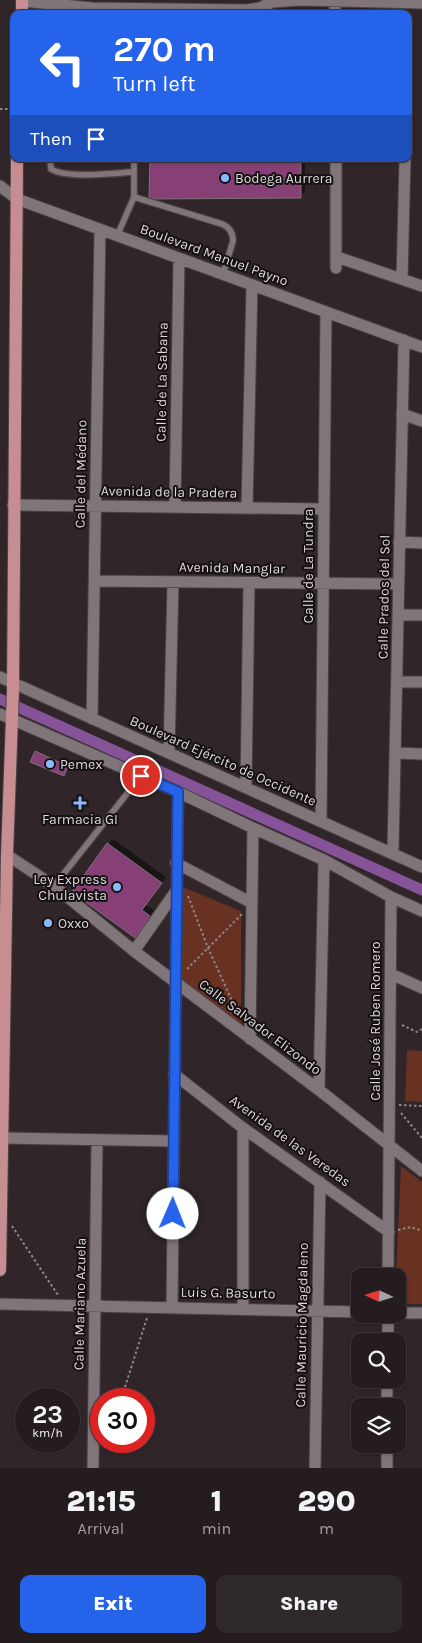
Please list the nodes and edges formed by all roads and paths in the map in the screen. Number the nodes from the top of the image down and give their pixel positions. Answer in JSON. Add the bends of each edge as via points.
{"nodes":[{"id":1,"x":335,"y":1,"type":"edge"},
{"id":2,"x":422,"y":3,"type":"edge"},
{"id":3,"x":22,"y":5,"type":"edge"},
{"id":4,"x":80,"y":10,"type":"edge"},
{"id":5,"x":17,"y":162,"type":"edge"},
{"id":6,"x":50,"y":162,"type":"edge"},
{"id":7,"x":134,"y":162,"type":"edge"},
{"id":8,"x":336,"y":162,"type":"edge"},
{"id":9,"x":405,"y":162,"type":"edge"},
{"id":10,"x":134,"y":172,"type":"junction"},
{"id":11,"x":0,"y":186,"type":"edge"},
{"id":12,"x":134,"y":197,"type":"junction"},
{"id":13,"x":17,"y":199,"type":"junction"},
{"id":14,"x":100,"y":229,"type":"junction"},
{"id":15,"x":117,"y":236,"type":"junction"},
{"id":16,"x":179,"y":258,"type":"junction"},
{"id":17,"x":223,"y":274,"type":"junction"},
{"id":18,"x":402,"y":279,"type":"junction"},
{"id":19,"x":252,"y":285,"type":"junction"},
{"id":20,"x":422,"y":286,"type":"edge"},
{"id":21,"x":326,"y":312,"type":"junction"},
{"id":22,"x":404,"y":340,"type":"junction"},
{"id":23,"x":422,"y":347,"type":"edge"},
{"id":24,"x":402,"y":414,"type":"junction"},
{"id":25,"x":422,"y":421,"type":"edge"},
{"id":26,"x":13,"y":505,"type":"junction"},
{"id":27,"x":96,"y":506,"type":"junction"},
{"id":28,"x":175,"y":507,"type":"junction"},
{"id":29,"x":247,"y":508,"type":"junction"},
{"id":30,"x":324,"y":509,"type":"junction"},
{"id":31,"x":400,"y":542,"type":"junction"},
{"id":32,"x":422,"y":542,"type":"edge"},
{"id":33,"x":95,"y":582,"type":"junction"},
{"id":34,"x":173,"y":582,"type":"junction"},
{"id":35,"x":249,"y":583,"type":"junction"},
{"id":36,"x":323,"y":584,"type":"junction"},
{"id":37,"x":398,"y":584,"type":"junction"},
{"id":38,"x":398,"y":615,"type":"junction"},
{"id":39,"x":422,"y":615,"type":"edge"},
{"id":40,"x":0,"y":677,"type":"edge"},
{"id":41,"x":397,"y":682,"type":"junction"},
{"id":42,"x":422,"y":682,"type":"edge"},
{"id":43,"x":13,"y":685,"type":"junction"},
{"id":44,"x":8,"y":714,"type":"edge"},
{"id":45,"x":92,"y":719,"type":"junction"},
{"id":46,"x":170,"y":753,"type":"junction"},
{"id":47,"x":395,"y":753,"type":"junction"},
{"id":48,"x":422,"y":754,"type":"edge"},
{"id":49,"x":141,"y":776,"type":"junction"},
{"id":50,"x":246,"y":787,"type":"junction"},
{"id":51,"x":178,"y":792,"type":"junction"},
{"id":52,"x":321,"y":821,"type":"junction"},
{"id":53,"x":253,"y":828,"type":"junction"},
{"id":54,"x":392,"y":853,"type":"junction"},
{"id":55,"x":7,"y":855,"type":"junction"},
{"id":56,"x":324,"y":860,"type":"junction"},
{"id":57,"x":176,"y":863,"type":"junction"},
{"id":58,"x":422,"y":867,"type":"edge"},
{"id":59,"x":54,"y":886,"type":"junction"},
{"id":60,"x":181,"y":890,"type":"junction"},
{"id":61,"x":391,"y":897,"type":"junction"},
{"id":62,"x":252,"y":903,"type":"junction"},
{"id":63,"x":422,"y":911,"type":"edge"},
{"id":64,"x":208,"y":948,"type":"junction"},
{"id":65,"x":134,"y":951,"type":"junction"},
{"id":66,"x":391,"y":974,"type":"junction"},
{"id":67,"x":175,"y":981,"type":"junction"},
{"id":68,"x":422,"y":988,"type":"edge"},
{"id":69,"x":391,"y":1020,"type":"junction"},
{"id":70,"x":241,"y":1021,"type":"dead end"},
{"id":71,"x":422,"y":1029,"type":"edge"},
{"id":72,"x":250,"y":1039,"type":"junction"},
{"id":73,"x":174,"y":1074,"type":"junction"},
{"id":74,"x":319,"y":1090,"type":"junction"},
{"id":75,"x":391,"y":1101,"type":"junction"},
{"id":76,"x":422,"y":1106,"type":"edge"},
{"id":77,"x":244,"y":1128,"type":"junction"},
{"id":78,"x":2,"y":1138,"type":"junction"},
{"id":79,"x":422,"y":1138,"type":"edge"},
{"id":80,"x":97,"y":1140,"type":"junction"},
{"id":81,"x":173,"y":1141,"type":"junction"},
{"id":82,"x":390,"y":1145,"type":"junction"},
{"id":83,"x":422,"y":1171,"type":"edge"},
{"id":84,"x":320,"y":1182,"type":"junction"},
{"id":85,"x":12,"y":1225,"type":"dead end"},
{"id":86,"x":422,"y":1231,"type":"edge"},
{"id":87,"x":388,"y":1232,"type":"junction"},
{"id":88,"x":388,"y":1268,"type":"edge"},
{"id":89,"x":0,"y":1270,"type":"edge"},
{"id":90,"x":0,"y":1304,"type":"edge"},
{"id":91,"x":65,"y":1305,"type":"junction"},
{"id":92,"x":95,"y":1306,"type":"junction"},
{"id":93,"x":150,"y":1306,"type":"junction"},
{"id":94,"x":172,"y":1307,"type":"junction"},
{"id":95,"x":243,"y":1309,"type":"junction"},
{"id":96,"x":317,"y":1311,"type":"junction"},
{"id":97,"x":351,"y":1312,"type":"edge"},
{"id":98,"x":406,"y":1313,"type":"edge"},
{"id":99,"x":422,"y":1313,"type":"edge"},
{"id":100,"x":125,"y":1388,"type":"edge"},
{"id":101,"x":387,"y":1453,"type":"edge"},
{"id":102,"x":93,"y":1468,"type":"edge"},
{"id":103,"x":315,"y":1468,"type":"edge"},
{"id":104,"x":387,"y":1468,"type":"edge"}],
"edges":[{"from":1,"to":2,"type":"street"},
{"from":1,"to":4,"type":"street","via":[[279,1],[247,10]]},
{"from":3,"to":4,"type":"street"},
{"from":5,"to":13,"type":"main road"},
{"from":6,"to":10,"type":"lane","via":[[51,169],[59,172]]},
{"from":7,"to":10,"type":"lane"},
{"from":8,"to":18,"type":"street","via":[[337,262]]},
{"from":9,"to":18,"type":"street"},
{"from":10,"to":12,"type":"lane"},
{"from":11,"to":13,"type":"street","name":"Boulevard Manuel Payno"},
{"from":12,"to":15,"type":"lane"},
{"from":12,"to":17,"type":"lane","via":[[226,226],[233,241]]},
{"from":13,"to":14,"type":"street","name":"Boulevard Manuel Payno"},
{"from":13,"to":26,"type":"main road"},
{"from":14,"to":15,"type":"street","name":"Boulevard Manuel Payno"},
{"from":14,"to":27,"type":"street","name":"Calle del Médano"},
{"from":15,"to":16,"type":"street","name":"Boulevard Manuel Payno"},
{"from":16,"to":17,"type":"street","name":"Boulevard Manuel Payno"},
{"from":16,"to":28,"type":"street","name":"Calle de La Sabana"},
{"from":17,"to":19,"type":"street","name":"Boulevard Manuel Payno"},
{"from":18,"to":20,"type":"street"},
{"from":19,"to":21,"type":"street","name":"Boulevard Manuel Payno"},
{"from":19,"to":29,"type":"street"},
{"from":21,"to":22,"type":"street","name":"Boulevard Manuel Payno"},
{"from":21,"to":30,"type":"street","name":"Calle de La Tundra"},
{"from":22,"to":23,"type":"street","name":"Boulevard Manuel Payno"},
{"from":22,"to":24,"type":"street","name":"Calle Prados del Sol"},
{"from":24,"to":25,"type":"street"},
{"from":24,"to":31,"type":"street","name":"Calle Prados del Sol"},
{"from":26,"to":27,"type":"street","name":"Avenida de la Pradera"},
{"from":26,"to":43,"type":"main road"},
{"from":27,"to":28,"type":"street","name":"Avenida de la Pradera"},
{"from":27,"to":33,"type":"street","name":"Calle del Médano"},
{"from":28,"to":29,"type":"street","name":"Avenida de la Pradera"},
{"from":29,"to":30,"type":"street","name":"Avenida de la Pradera"},
{"from":30,"to":36,"type":"street","name":"Calle de La Tundra"},
{"from":31,"to":32,"type":"street"},
{"from":31,"to":37,"type":"street","name":"Calle Prados del Sol"},
{"from":33,"to":34,"type":"street","name":"Avenida Manglar"},
{"from":33,"to":45,"type":"street","name":"Calle del Médano"},
{"from":34,"to":35,"type":"street","name":"Avenida Manglar"},
{"from":34,"to":46,"type":"street"},
{"from":35,"to":36,"type":"street","name":"Avenida Manglar"},
{"from":35,"to":50,"type":"street"},
{"from":36,"to":37,"type":"street","name":"Avenida Manglar"},
{"from":36,"to":52,"type":"street","name":"Calle de La Tundra"},
{"from":37,"to":38,"type":"street","name":"Calle Prados del Sol"},
{"from":38,"to":39,"type":"street"},
{"from":38,"to":41,"type":"street","name":"Calle Prados del Sol"},
{"from":40,"to":43,"type":"street","name":"Boulevard Ejército de Occidente"},
{"from":41,"to":42,"type":"street"},
{"from":41,"to":47,"type":"street","name":"Calle Prados del Sol"},
{"from":43,"to":44,"type":"main road"},
{"from":43,"to":45,"type":"street","name":"Boulevard Ejército de Occidente"},
{"from":44,"to":49,"type":"street"},
{"from":44,"to":55,"type":"main road"},
{"from":45,"to":46,"type":"street","name":"Boulevard Ejército de Occidente"},
{"from":46,"to":50,"type":"street","name":"Boulevard Ejército de Occidente"},
{"from":47,"to":48,"type":"street"},
{"from":47,"to":54,"type":"street","name":"Calle Prados del Sol"},
{"from":49,"to":51,"type":"street"},
{"from":49,"to":59,"type":"lane"},
{"from":50,"to":52,"type":"street","name":"Boulevard Ejército de Occidente"},
{"from":51,"to":53,"type":"street"},
{"from":51,"to":57,"type":"street"},
{"from":52,"to":54,"type":"street","name":"Boulevard Ejército de Occidente"},
{"from":53,"to":56,"type":"street"},
{"from":53,"to":62,"type":"street"},
{"from":54,"to":58,"type":"street","name":"Boulevard Ejército de Occidente"},
{"from":55,"to":59,"type":"street","name":"Calle Salvador Elizondo"},
{"from":55,"to":78,"type":"main road"},
{"from":56,"to":61,"type":"street"},
{"from":56,"to":74,"type":"street"},
{"from":57,"to":60,"type":"street"},
{"from":57,"to":62,"type":"street"},
{"from":59,"to":65,"type":"street","name":"Calle Salvador Elizondo"},
{"from":60,"to":64,"type":"path"},
{"from":60,"to":65,"type":"street"},
{"from":60,"to":67,"type":"street"},
{"from":61,"to":63,"type":"street"},
{"from":61,"to":66,"type":"street","name":"Calle José Ruben Romero"},
{"from":62,"to":64,"type":"path"},
{"from":62,"to":72,"type":"street"},
{"from":64,"to":67,"type":"path"},
{"from":64,"to":70,"type":"path"},
{"from":65,"to":67,"type":"street","name":"Calle Salvador Elizondo"},
{"from":66,"to":68,"type":"street"},
{"from":66,"to":69,"type":"street","name":"Calle José Ruben Romero"},
{"from":67,"to":72,"type":"street","name":"Calle Salvador Elizondo"},
{"from":67,"to":73,"type":"street"},
{"from":69,"to":71,"type":"path","via":[[417,1032]]},
{"from":69,"to":75,"type":"street","name":"Calle José Ruben Romero"},
{"from":72,"to":74,"type":"street","name":"Calle Salvador Elizondo"},
{"from":73,"to":77,"type":"street","name":"Avenida de las Veredas"},
{"from":73,"to":81,"type":"street"},
{"from":74,"to":82,"type":"street","name":"Calle Salvador Elizondo"},
{"from":75,"to":76,"type":"path"},
{"from":75,"to":79,"type":"path"},
{"from":75,"to":82,"type":"street","name":"Calle José Ruben Romero"},
{"from":77,"to":84,"type":"street","name":"Avenida de las Veredas"},
{"from":77,"to":95,"type":"street"},
{"from":78,"to":80,"type":"street"},
{"from":78,"to":89,"type":"main road"},
{"from":80,"to":81,"type":"street"},
{"from":80,"to":92,"type":"street","name":"Calle Mariano Azuela"},
{"from":81,"to":94,"type":"street"},
{"from":82,"to":83,"type":"street","name":"Calle Salvador Elizondo"},
{"from":82,"to":87,"type":"street","name":"Calle José Ruben Romero"},
{"from":84,"to":87,"type":"street","name":"Avenida de las Veredas"},
{"from":84,"to":96,"type":"street","name":"Calle Mauricio Magdaleno"},
{"from":85,"to":91,"type":"path"},
{"from":86,"to":87,"type":"path","via":[[411,1227]]},
{"from":87,"to":88,"type":"street","name":"Calle José Ruben Romero"},
{"from":90,"to":91,"type":"street","name":"Luis G. Basurto"},
{"from":91,"to":92,"type":"street","name":"Luis G. Basurto"},
{"from":92,"to":93,"type":"street","name":"Luis G. Basurto"},
{"from":92,"to":102,"type":"street","name":"Calle Mariano Azuela"},
{"from":93,"to":94,"type":"street","name":"Luis G. Basurto"},
{"from":93,"to":100,"type":"path"},
{"from":94,"to":95,"type":"street","name":"Luis G. Basurto"},
{"from":95,"to":96,"type":"street","name":"Luis G. Basurto"},
{"from":96,"to":97,"type":"street","name":"Luis G. Basurto"},
{"from":96,"to":103,"type":"street","name":"Calle Mauricio Magdaleno"},
{"from":98,"to":99,"type":"street"},
{"from":101,"to":104,"type":"street"}]}
